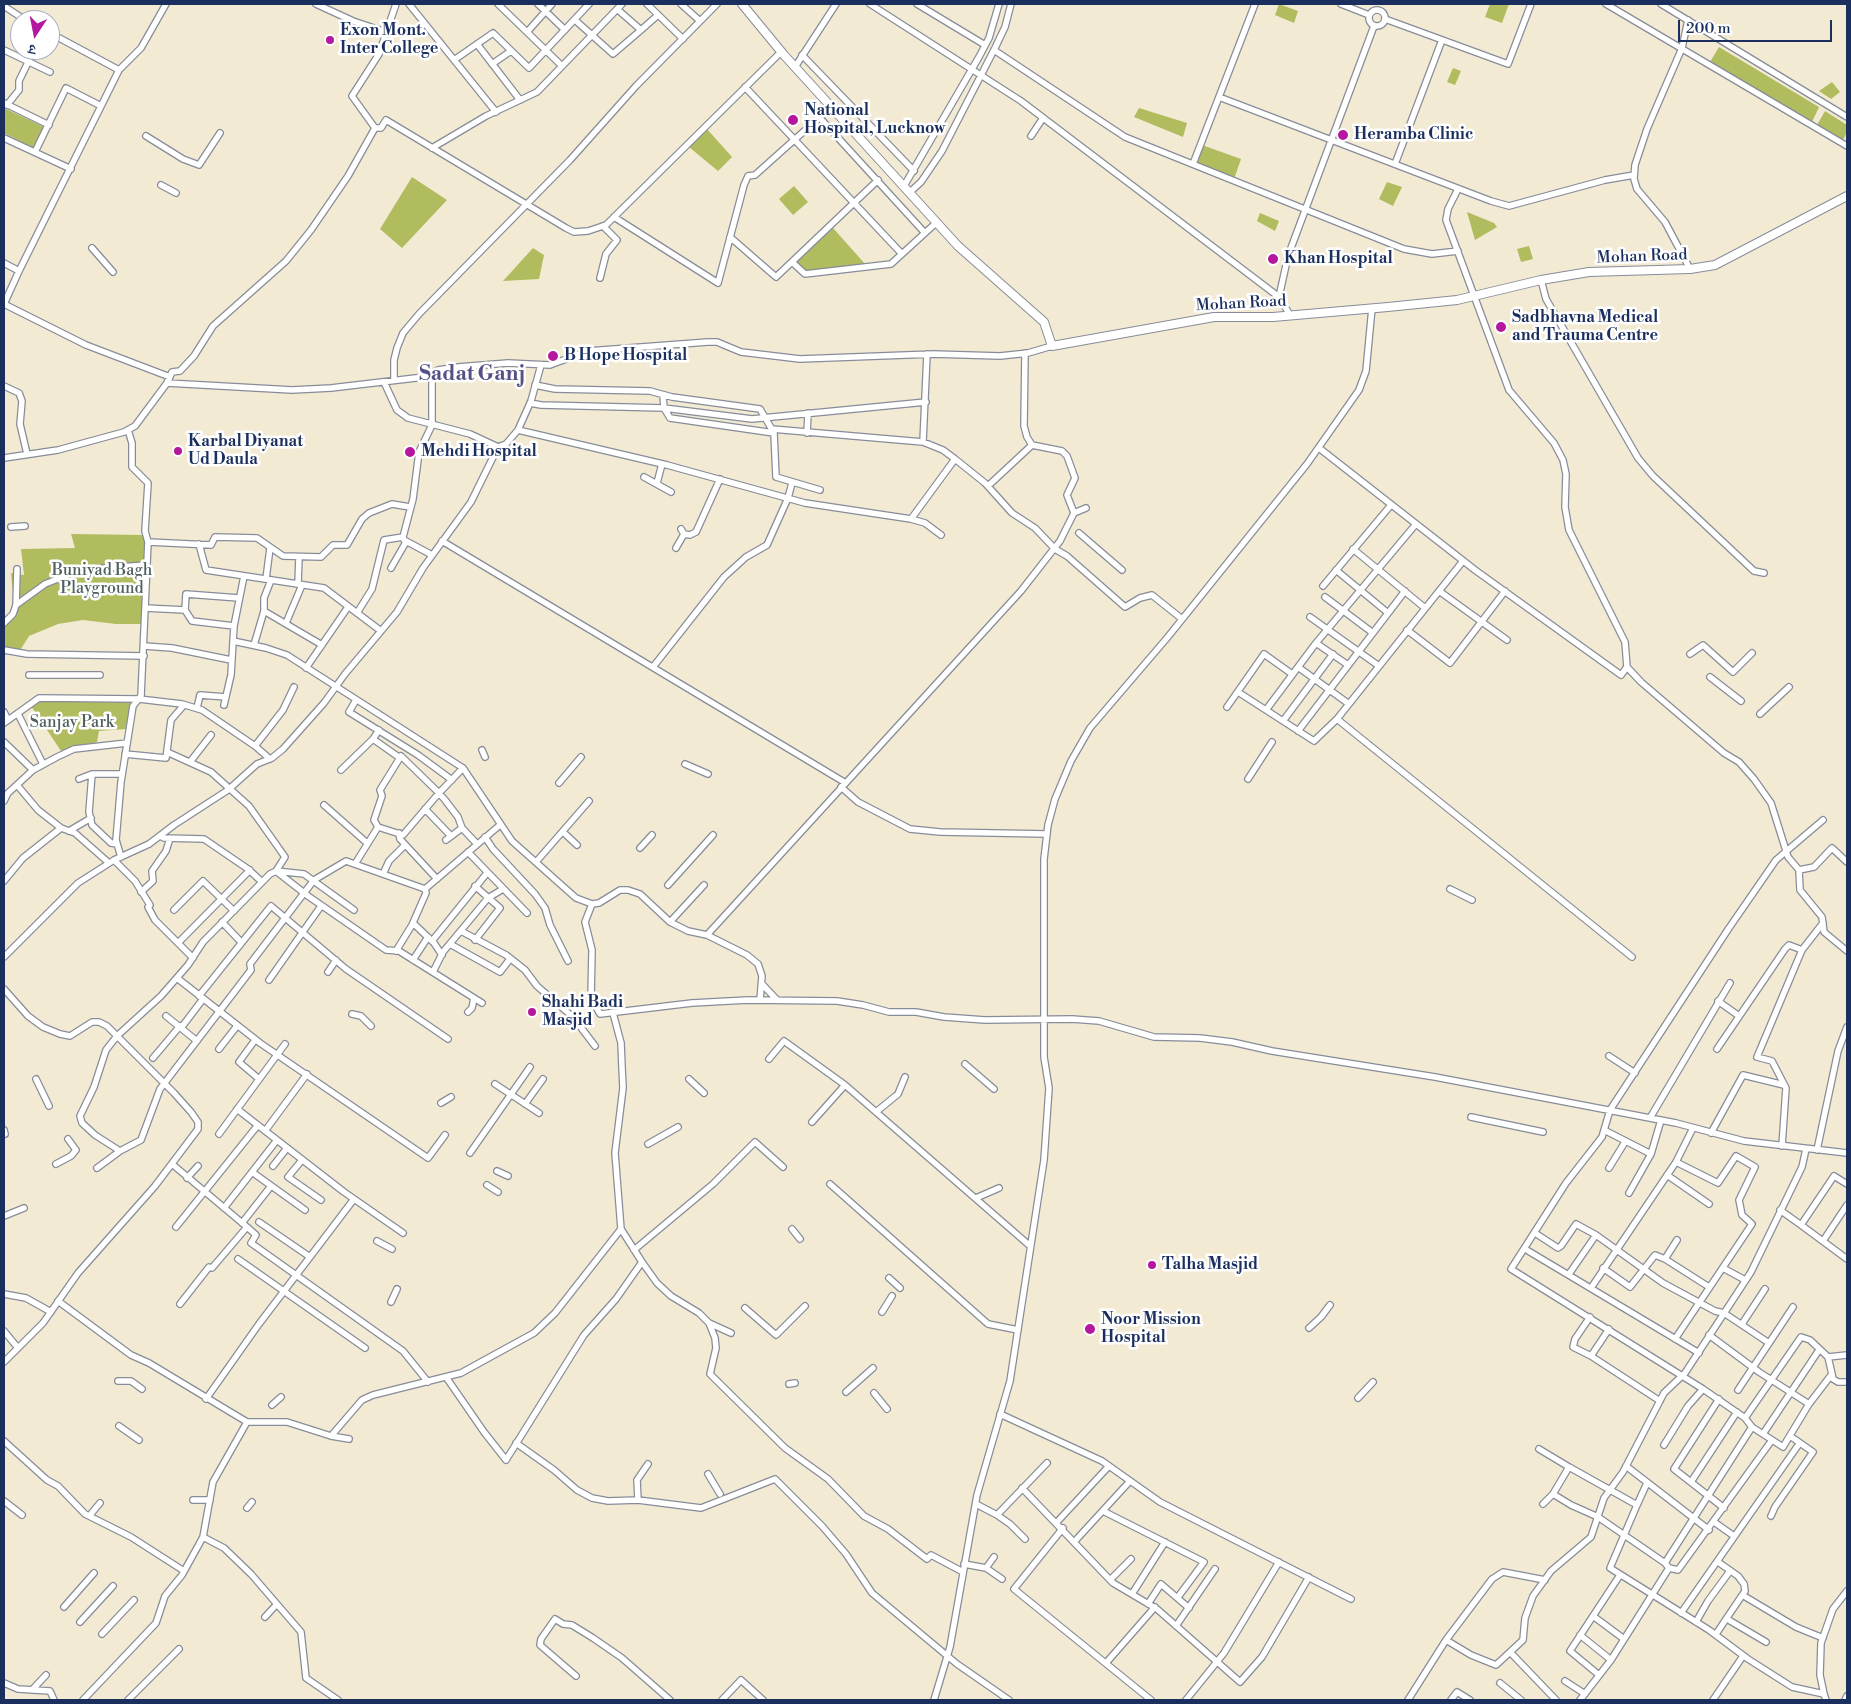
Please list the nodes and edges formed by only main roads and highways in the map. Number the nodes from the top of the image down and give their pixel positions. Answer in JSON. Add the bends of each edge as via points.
{"nodes":[{"id":1,"x":742,"y":4,"type":"edge"},
{"id":2,"x":1847,"y":196,"type":"edge"}],
"edges":[{"from":1,"to":2,"type":"main road","name":"Mohan Road","via":[[781,52],[958,246],[1044,322],[1052,346],[1214,317],[1290,315],[1457,300],[1588,272],[1690,270],[1715,265]]}]}
